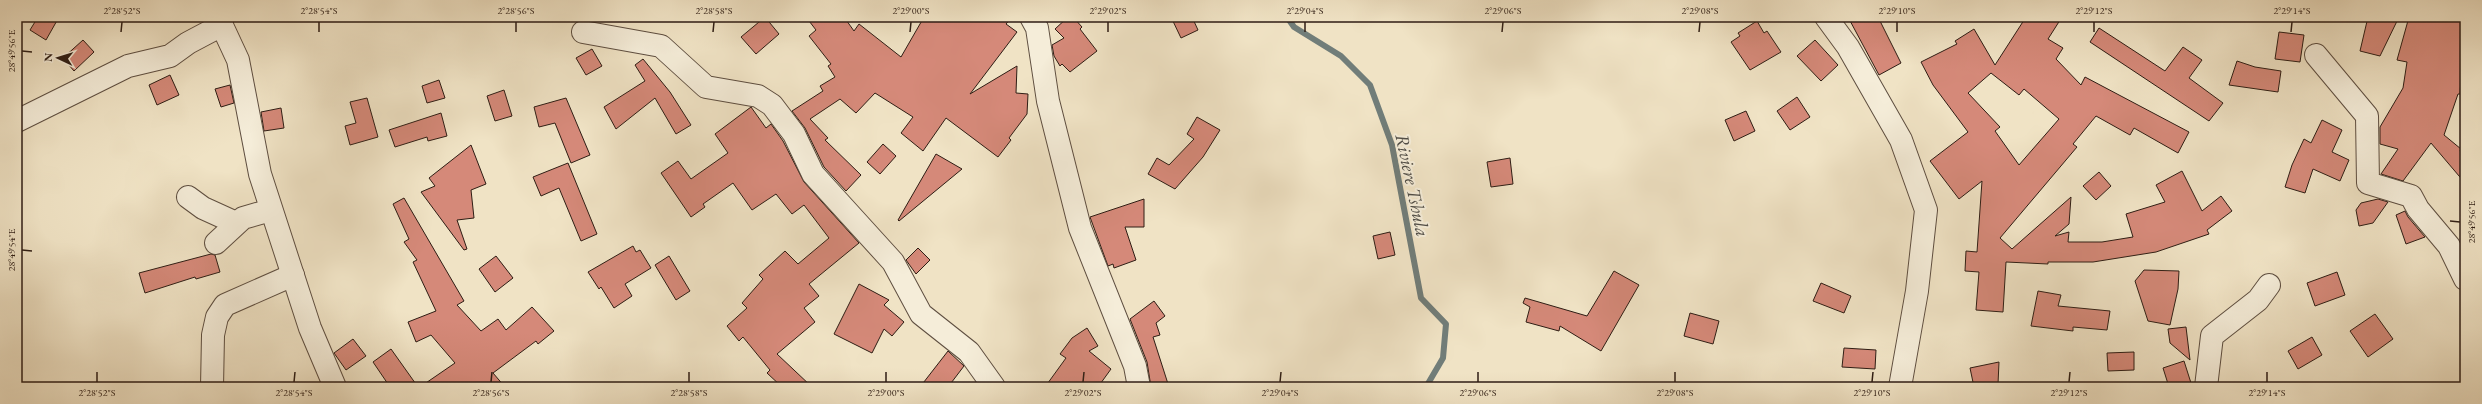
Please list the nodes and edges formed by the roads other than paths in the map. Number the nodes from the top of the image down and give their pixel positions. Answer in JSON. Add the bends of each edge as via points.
{"nodes":[{"id":1,"x":1031,"y":17,"type":"edge"},
{"id":2,"x":1826,"y":17,"type":"edge"},
{"id":3,"x":220,"y":21,"type":"edge"},
{"id":4,"x":583,"y":32,"type":"dead end"},
{"id":5,"x":2316,"y":55,"type":"dead end"},
{"id":6,"x":17,"y":121,"type":"edge"},
{"id":7,"x":188,"y":197,"type":"dead end"},
{"id":8,"x":271,"y":210,"type":"junction"},
{"id":9,"x":236,"y":223,"type":"junction"},
{"id":10,"x":216,"y":243,"type":"dead end"},
{"id":11,"x":293,"y":275,"type":"junction"},
{"id":12,"x":2465,"y":279,"type":"edge"},
{"id":13,"x":2269,"y":285,"type":"dead end"},
{"id":14,"x":212,"y":387,"type":"edge"},
{"id":15,"x":335,"y":387,"type":"edge"},
{"id":16,"x":994,"y":387,"type":"edge"},
{"id":17,"x":1139,"y":387,"type":"edge"},
{"id":18,"x":1900,"y":387,"type":"edge"},
{"id":19,"x":2206,"y":387,"type":"edge"}],
"edges":[{"from":1,"to":17,"type":"street","via":[[1037,28],[1048,101],[1080,228],[1135,366]]},
{"from":2,"to":18,"type":"street","via":[[1848,47],[1901,140],[1926,210],[1917,291]]},
{"from":3,"to":6,"type":"street","via":[[170,56],[128,66]]},
{"from":3,"to":8,"type":"street","via":[[238,60],[260,174]]},
{"from":4,"to":16,"type":"street","via":[[661,46],[706,87],[758,96],[772,105],[794,134],[813,174],[893,262],[921,314],[969,352]]},
{"from":5,"to":12,"type":"street","via":[[2367,116],[2368,183],[2411,196],[2418,209],[2448,246]]},
{"from":7,"to":9,"type":"street","via":[[203,208]]},
{"from":8,"to":9,"type":"street"},
{"from":8,"to":11,"type":"street"},
{"from":9,"to":10,"type":"street"},
{"from":11,"to":14,"type":"street","via":[[225,305],[217,316],[213,335]]},
{"from":11,"to":15,"type":"street","via":[[310,328]]},
{"from":13,"to":19,"type":"street","via":[[2258,300],[2212,336]]}]}
